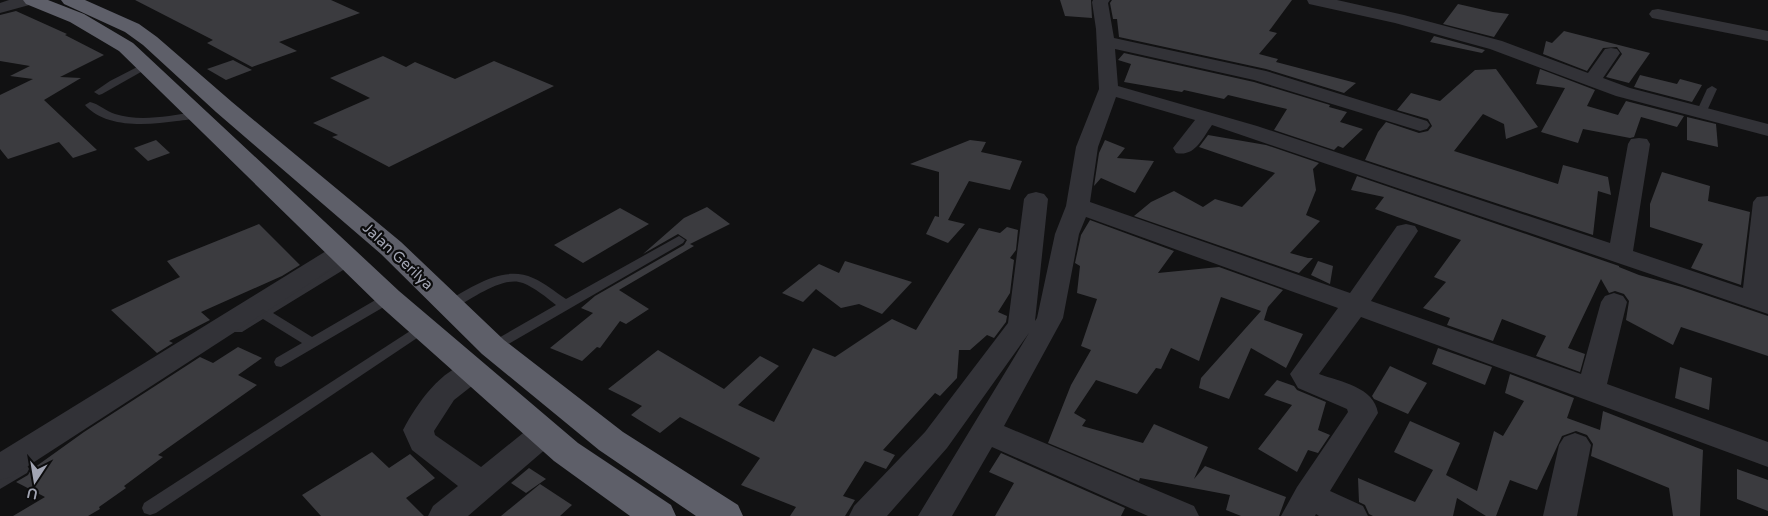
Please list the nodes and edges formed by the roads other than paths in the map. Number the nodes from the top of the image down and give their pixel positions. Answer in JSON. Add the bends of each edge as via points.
{"nodes":[{"id":1,"x":27,"y":0,"type":"edge"},
{"id":2,"x":32,"y":0,"type":"edge"},
{"id":3,"x":70,"y":0,"type":"edge"},
{"id":4,"x":1315,"y":0,"type":"edge"},
{"id":5,"x":1095,"y":1,"type":"edge"},
{"id":6,"x":0,"y":8,"type":"edge"},
{"id":7,"x":1658,"y":14,"type":"dead end"},
{"id":8,"x":1768,"y":36,"type":"edge"},
{"id":9,"x":1105,"y":41,"type":"junction"},
{"id":10,"x":1611,"y":53,"type":"dead end"},
{"id":11,"x":145,"y":66,"type":"junction"},
{"id":12,"x":1592,"y":81,"type":"junction"},
{"id":13,"x":1110,"y":89,"type":"junction"},
{"id":14,"x":1712,"y":89,"type":"dead end"},
{"id":15,"x":99,"y":92,"type":"dead end"},
{"id":16,"x":90,"y":105,"type":"dead end"},
{"id":17,"x":223,"y":106,"type":"junction"},
{"id":18,"x":1701,"y":113,"type":"junction"},
{"id":19,"x":194,"y":115,"type":"junction"},
{"id":20,"x":1208,"y":118,"type":"junction"},
{"id":21,"x":1420,"y":125,"type":"dead end"},
{"id":22,"x":1768,"y":130,"type":"edge"},
{"id":23,"x":1640,"y":144,"type":"dead end"},
{"id":24,"x":1184,"y":148,"type":"dead end"},
{"id":25,"x":1036,"y":199,"type":"dead end"},
{"id":26,"x":1765,"y":202,"type":"dead end"},
{"id":27,"x":1078,"y":206,"type":"junction"},
{"id":28,"x":1406,"y":231,"type":"dead end"},
{"id":29,"x":679,"y":240,"type":"dead end"},
{"id":30,"x":1620,"y":255,"type":"junction"},
{"id":31,"x":344,"y":257,"type":"junction"},
{"id":32,"x":390,"y":298,"type":"junction"},
{"id":33,"x":1614,"y":302,"type":"dead end"},
{"id":34,"x":1762,"y":303,"type":"edge"},
{"id":35,"x":450,"y":305,"type":"junction"},
{"id":36,"x":565,"y":305,"type":"junction"},
{"id":37,"x":1356,"y":306,"type":"junction"},
{"id":38,"x":264,"y":314,"type":"junction"},
{"id":39,"x":424,"y":328,"type":"junction"},
{"id":40,"x":312,"y":343,"type":"junction"},
{"id":41,"x":493,"y":347,"type":"junction"},
{"id":42,"x":281,"y":362,"type":"dead end"},
{"id":43,"x":472,"y":371,"type":"junction"},
{"id":44,"x":1591,"y":389,"type":"junction"},
{"id":45,"x":986,"y":430,"type":"junction"},
{"id":46,"x":544,"y":433,"type":"junction"},
{"id":47,"x":1575,"y":445,"type":"dead end"},
{"id":48,"x":1768,"y":455,"type":"edge"},
{"id":49,"x":0,"y":468,"type":"edge"},
{"id":50,"x":0,"y":483,"type":"edge"},
{"id":51,"x":480,"y":485,"type":"junction"},
{"id":52,"x":1303,"y":506,"type":"edge"},
{"id":53,"x":150,"y":508,"type":"dead end"},
{"id":54,"x":1179,"y":515,"type":"edge"},
{"id":55,"x":445,"y":516,"type":"edge"},
{"id":56,"x":658,"y":516,"type":"edge"},
{"id":57,"x":725,"y":516,"type":"edge"},
{"id":58,"x":866,"y":516,"type":"edge"},
{"id":59,"x":935,"y":516,"type":"edge"},
{"id":60,"x":1351,"y":516,"type":"edge"},
{"id":61,"x":1560,"y":516,"type":"edge"}],
"edges":[{"from":1,"to":6,"type":"street"},
{"from":2,"to":11,"type":"highway","via":[[77,18],[112,37]]},
{"from":3,"to":17,"type":"highway","name":"Jalan Gerilya","via":[[132,28]]},
{"from":4,"to":12,"type":"street","via":[[1496,45]]},
{"from":5,"to":9,"type":"street"},
{"from":7,"to":8,"type":"street"},
{"from":9,"to":13,"type":"street"},
{"from":9,"to":21,"type":"street","via":[[1259,75]]},
{"from":10,"to":12,"type":"street"},
{"from":11,"to":15,"type":"lane"},
{"from":11,"to":19,"type":"highway"},
{"from":12,"to":18,"type":"street"},
{"from":13,"to":20,"type":"street"},
{"from":13,"to":27,"type":"street","via":[[1087,147]]},
{"from":14,"to":18,"type":"lane"},
{"from":16,"to":19,"type":"lane","via":[[113,118],[140,120]]},
{"from":17,"to":19,"type":"highway"},
{"from":17,"to":35,"type":"highway","name":"Jalan Gerilya","via":[[391,248]]},
{"from":18,"to":22,"type":"street"},
{"from":19,"to":31,"type":"highway"},
{"from":20,"to":24,"type":"street"},
{"from":20,"to":30,"type":"street"},
{"from":23,"to":30,"type":"street"},
{"from":25,"to":58,"type":"street","via":[[1022,324],[936,440]]},
{"from":26,"to":34,"type":"street"},
{"from":27,"to":37,"type":"street"},
{"from":27,"to":45,"type":"street","via":[[1067,234],[1050,318]]},
{"from":28,"to":37,"type":"street"},
{"from":29,"to":36,"type":"lane"},
{"from":30,"to":34,"type":"street"},
{"from":31,"to":32,"type":"highway"},
{"from":31,"to":38,"type":"lane"},
{"from":31,"to":49,"type":"street"},
{"from":32,"to":39,"type":"highway"},
{"from":32,"to":40,"type":"lane"},
{"from":33,"to":44,"type":"street"},
{"from":35,"to":36,"type":"lane","via":[[510,277],[523,278]]},
{"from":35,"to":41,"type":"highway","name":"Jalan Gerilya"},
{"from":36,"to":41,"type":"lane"},
{"from":37,"to":44,"type":"street"},
{"from":37,"to":52,"type":"street","via":[[1304,374],[1308,381],[1358,401],[1362,413]]},
{"from":38,"to":40,"type":"lane"},
{"from":38,"to":50,"type":"lane","via":[[192,355]]},
{"from":39,"to":43,"type":"highway"},
{"from":39,"to":53,"type":"lane"},
{"from":40,"to":42,"type":"lane"},
{"from":41,"to":57,"type":"highway","name":"Jalan Gerilya","via":[[611,442]]},
{"from":43,"to":46,"type":"highway"},
{"from":43,"to":51,"type":"street","via":[[444,392],[418,430],[423,442]]},
{"from":44,"to":48,"type":"street"},
{"from":45,"to":54,"type":"street"},
{"from":45,"to":59,"type":"street"},
{"from":46,"to":51,"type":"street"},
{"from":46,"to":56,"type":"highway"},
{"from":47,"to":61,"type":"street"},
{"from":51,"to":55,"type":"street"},
{"from":52,"to":60,"type":"street"}]}
